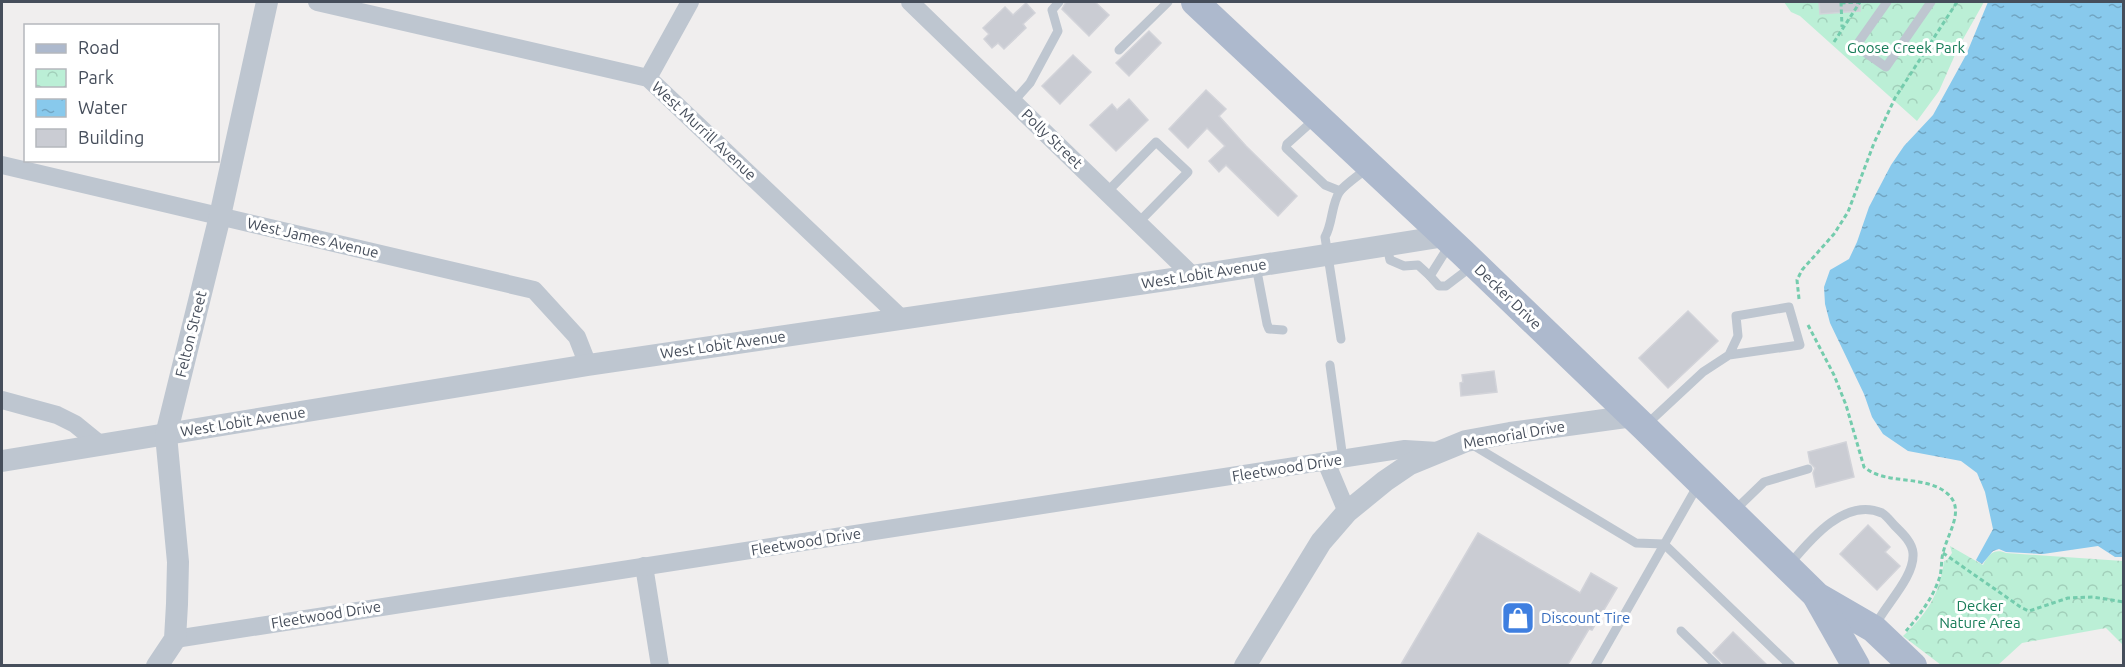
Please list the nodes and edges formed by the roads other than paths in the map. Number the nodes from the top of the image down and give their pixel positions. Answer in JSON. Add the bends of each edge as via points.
{"nodes":[{"id":1,"x":267,"y":2,"type":"edge"},
{"id":2,"x":317,"y":2,"type":"edge"},
{"id":3,"x":690,"y":2,"type":"edge"},
{"id":4,"x":910,"y":2,"type":"edge"},
{"id":5,"x":1059,"y":2,"type":"edge"},
{"id":6,"x":1168,"y":2,"type":"edge"},
{"id":7,"x":1195,"y":2,"type":"edge"},
{"id":8,"x":1887,"y":2,"type":"edge"},
{"id":9,"x":1931,"y":2,"type":"edge"},
{"id":10,"x":1119,"y":50,"type":"dead end"},
{"id":11,"x":648,"y":78,"type":"junction"},
{"id":12,"x":1013,"y":102,"type":"junction"},
{"id":13,"x":1317,"y":116,"type":"junction"},
{"id":14,"x":2,"y":165,"type":"edge"},
{"id":15,"x":1371,"y":165,"type":"junction"},
{"id":16,"x":1340,"y":191,"type":"junction"},
{"id":17,"x":1107,"y":192,"type":"junction"},
{"id":18,"x":220,"y":216,"type":"junction"},
{"id":19,"x":1138,"y":223,"type":"junction"},
{"id":20,"x":1448,"y":239,"type":"junction"},
{"id":21,"x":1387,"y":246,"type":"junction"},
{"id":22,"x":1328,"y":255,"type":"junction"},
{"id":23,"x":1475,"y":264,"type":"junction"},
{"id":24,"x":1256,"y":266,"type":"junction"},
{"id":25,"x":1193,"y":276,"type":"junction"},
{"id":26,"x":1430,"y":276,"type":"junction"},
{"id":27,"x":902,"y":319,"type":"junction"},
{"id":28,"x":1282,"y":330,"type":"dead end"},
{"id":29,"x":1341,"y":339,"type":"dead end"},
{"id":30,"x":1729,"y":355,"type":"junction"},
{"id":31,"x":588,"y":366,"type":"junction"},
{"id":32,"x":1330,"y":366,"type":"dead end"},
{"id":33,"x":2,"y":400,"type":"edge"},
{"id":34,"x":1638,"y":421,"type":"junction"},
{"id":35,"x":166,"y":435,"type":"junction"},
{"id":36,"x":1466,"y":441,"type":"junction"},
{"id":37,"x":102,"y":446,"type":"junction"},
{"id":38,"x":1438,"y":452,"type":"junction"},
{"id":39,"x":1335,"y":461,"type":"junction"},
{"id":40,"x":2,"y":462,"type":"edge"},
{"id":41,"x":1808,"y":469,"type":"dead end"},
{"id":42,"x":1700,"y":482,"type":"junction"},
{"id":43,"x":1347,"y":512,"type":"junction"},
{"id":44,"x":1732,"y":513,"type":"junction"},
{"id":45,"x":1664,"y":544,"type":"junction"},
{"id":46,"x":644,"y":567,"type":"junction"},
{"id":47,"x":1787,"y":567,"type":"junction"},
{"id":48,"x":1817,"y":596,"type":"junction"},
{"id":49,"x":1874,"y":628,"type":"junction"},
{"id":50,"x":1681,"y":631,"type":"dead end"},
{"id":51,"x":175,"y":639,"type":"junction"},
{"id":52,"x":157,"y":666,"type":"edge"},
{"id":53,"x":660,"y":666,"type":"edge"},
{"id":54,"x":1245,"y":666,"type":"edge"},
{"id":55,"x":1595,"y":666,"type":"edge"},
{"id":56,"x":1717,"y":666,"type":"edge"},
{"id":57,"x":1791,"y":666,"type":"edge"},
{"id":58,"x":1856,"y":666,"type":"edge"},
{"id":59,"x":1913,"y":666,"type":"edge"}],
"edges":[{"from":1,"to":18,"type":"street","name":"Felton Street"},
{"from":2,"to":11,"type":"street","name":"West Murrill Avenue"},
{"from":3,"to":11,"type":"street"},
{"from":4,"to":12,"type":"street","name":"Polly Street"},
{"from":5,"to":12,"type":"lane","via":[[1052,10],[1058,31],[1030,83]]},
{"from":6,"to":10,"type":"lane"},
{"from":7,"to":13,"type":"main road","name":"Decker Drive"},
{"from":8,"to":9,"type":"lane","via":[[1856,46],[1886,67]]},
{"from":11,"to":27,"type":"street","name":"West Murrill Avenue"},
{"from":12,"to":17,"type":"street","name":"Polly Street"},
{"from":13,"to":15,"type":"main road","name":"Decker Drive"},
{"from":13,"to":16,"type":"lane","via":[[1286,148],[1325,184]]},
{"from":14,"to":18,"type":"street","name":"West James Avenue"},
{"from":15,"to":16,"type":"lane"},
{"from":15,"to":20,"type":"main road","name":"Decker Drive"},
{"from":16,"to":22,"type":"lane","via":[[1325,237]]},
{"from":17,"to":19,"type":"street","name":"Polly Street"},
{"from":17,"to":19,"type":"lane","via":[[1156,141],[1188,172]]},
{"from":18,"to":31,"type":"street","name":"West James Avenue","via":[[534,290],[576,337]]},
{"from":18,"to":35,"type":"street","name":"Felton Street"},
{"from":19,"to":25,"type":"street","name":"Polly Street"},
{"from":20,"to":21,"type":"street","name":"West Lobit Avenue"},
{"from":20,"to":23,"type":"main road","name":"Decker Drive"},
{"from":20,"to":26,"type":"lane"},
{"from":21,"to":22,"type":"street","name":"West Lobit Avenue"},
{"from":21,"to":26,"type":"lane","via":[[1390,260],[1418,266]]},
{"from":22,"to":24,"type":"street","name":"West Lobit Avenue"},
{"from":22,"to":29,"type":"lane"},
{"from":23,"to":26,"type":"lane","via":[[1446,286],[1439,286]]},
{"from":23,"to":34,"type":"main road","name":"Decker Drive"},
{"from":24,"to":25,"type":"street","name":"West Lobit Avenue"},
{"from":24,"to":28,"type":"lane","via":[[1267,324]]},
{"from":25,"to":27,"type":"street","name":"West Lobit Avenue"},
{"from":27,"to":31,"type":"street","name":"West Lobit Avenue"},
{"from":30,"to":30,"type":"lane","via":[[1738,336],[1736,316],[1789,307],[1800,345]]},
{"from":30,"to":34,"type":"lane"},
{"from":31,"to":35,"type":"street","name":"West Lobit Avenue"},
{"from":32,"to":39,"type":"lane"},
{"from":33,"to":37,"type":"street","via":[[57,415]]},
{"from":34,"to":36,"type":"street","name":"Memorial Drive"},
{"from":34,"to":42,"type":"main road","name":"Decker Drive"},
{"from":35,"to":37,"type":"street","name":"West Lobit Avenue"},
{"from":35,"to":51,"type":"street","name":"Felton Street","via":[[178,562]]},
{"from":36,"to":38,"type":"street","name":"Memorial Drive"},
{"from":36,"to":45,"type":"lane","via":[[1636,543]]},
{"from":37,"to":40,"type":"street","name":"West Lobit Avenue"},
{"from":38,"to":39,"type":"street","name":"Fleetwood Drive","via":[[1406,449]]},
{"from":38,"to":43,"type":"street","name":"Memorial Drive","via":[[1410,464]]},
{"from":39,"to":43,"type":"street"},
{"from":39,"to":46,"type":"street","name":"Fleetwood Drive"},
{"from":41,"to":44,"type":"lane","via":[[1764,482]]},
{"from":42,"to":44,"type":"main road","name":"Decker Drive"},
{"from":42,"to":45,"type":"lane"},
{"from":43,"to":54,"type":"street","name":"Memorial Drive","via":[[1321,542]]},
{"from":44,"to":47,"type":"main road","name":"Decker Drive"},
{"from":45,"to":55,"type":"lane"},
{"from":45,"to":57,"type":"lane"},
{"from":46,"to":51,"type":"street","name":"Fleetwood Drive"},
{"from":46,"to":53,"type":"street"},
{"from":47,"to":48,"type":"main road","name":"Decker Drive"},
{"from":47,"to":49,"type":"lane","via":[[1829,522],[1860,511],[1883,514],[1903,534],[1913,553],[1903,584]]},
{"from":48,"to":49,"type":"main road","name":"Decker Drive"},
{"from":48,"to":58,"type":"main road","name":"Decker Drive"},
{"from":49,"to":59,"type":"main road","name":"Decker Drive"},
{"from":50,"to":56,"type":"lane"},
{"from":51,"to":52,"type":"street"}]}
